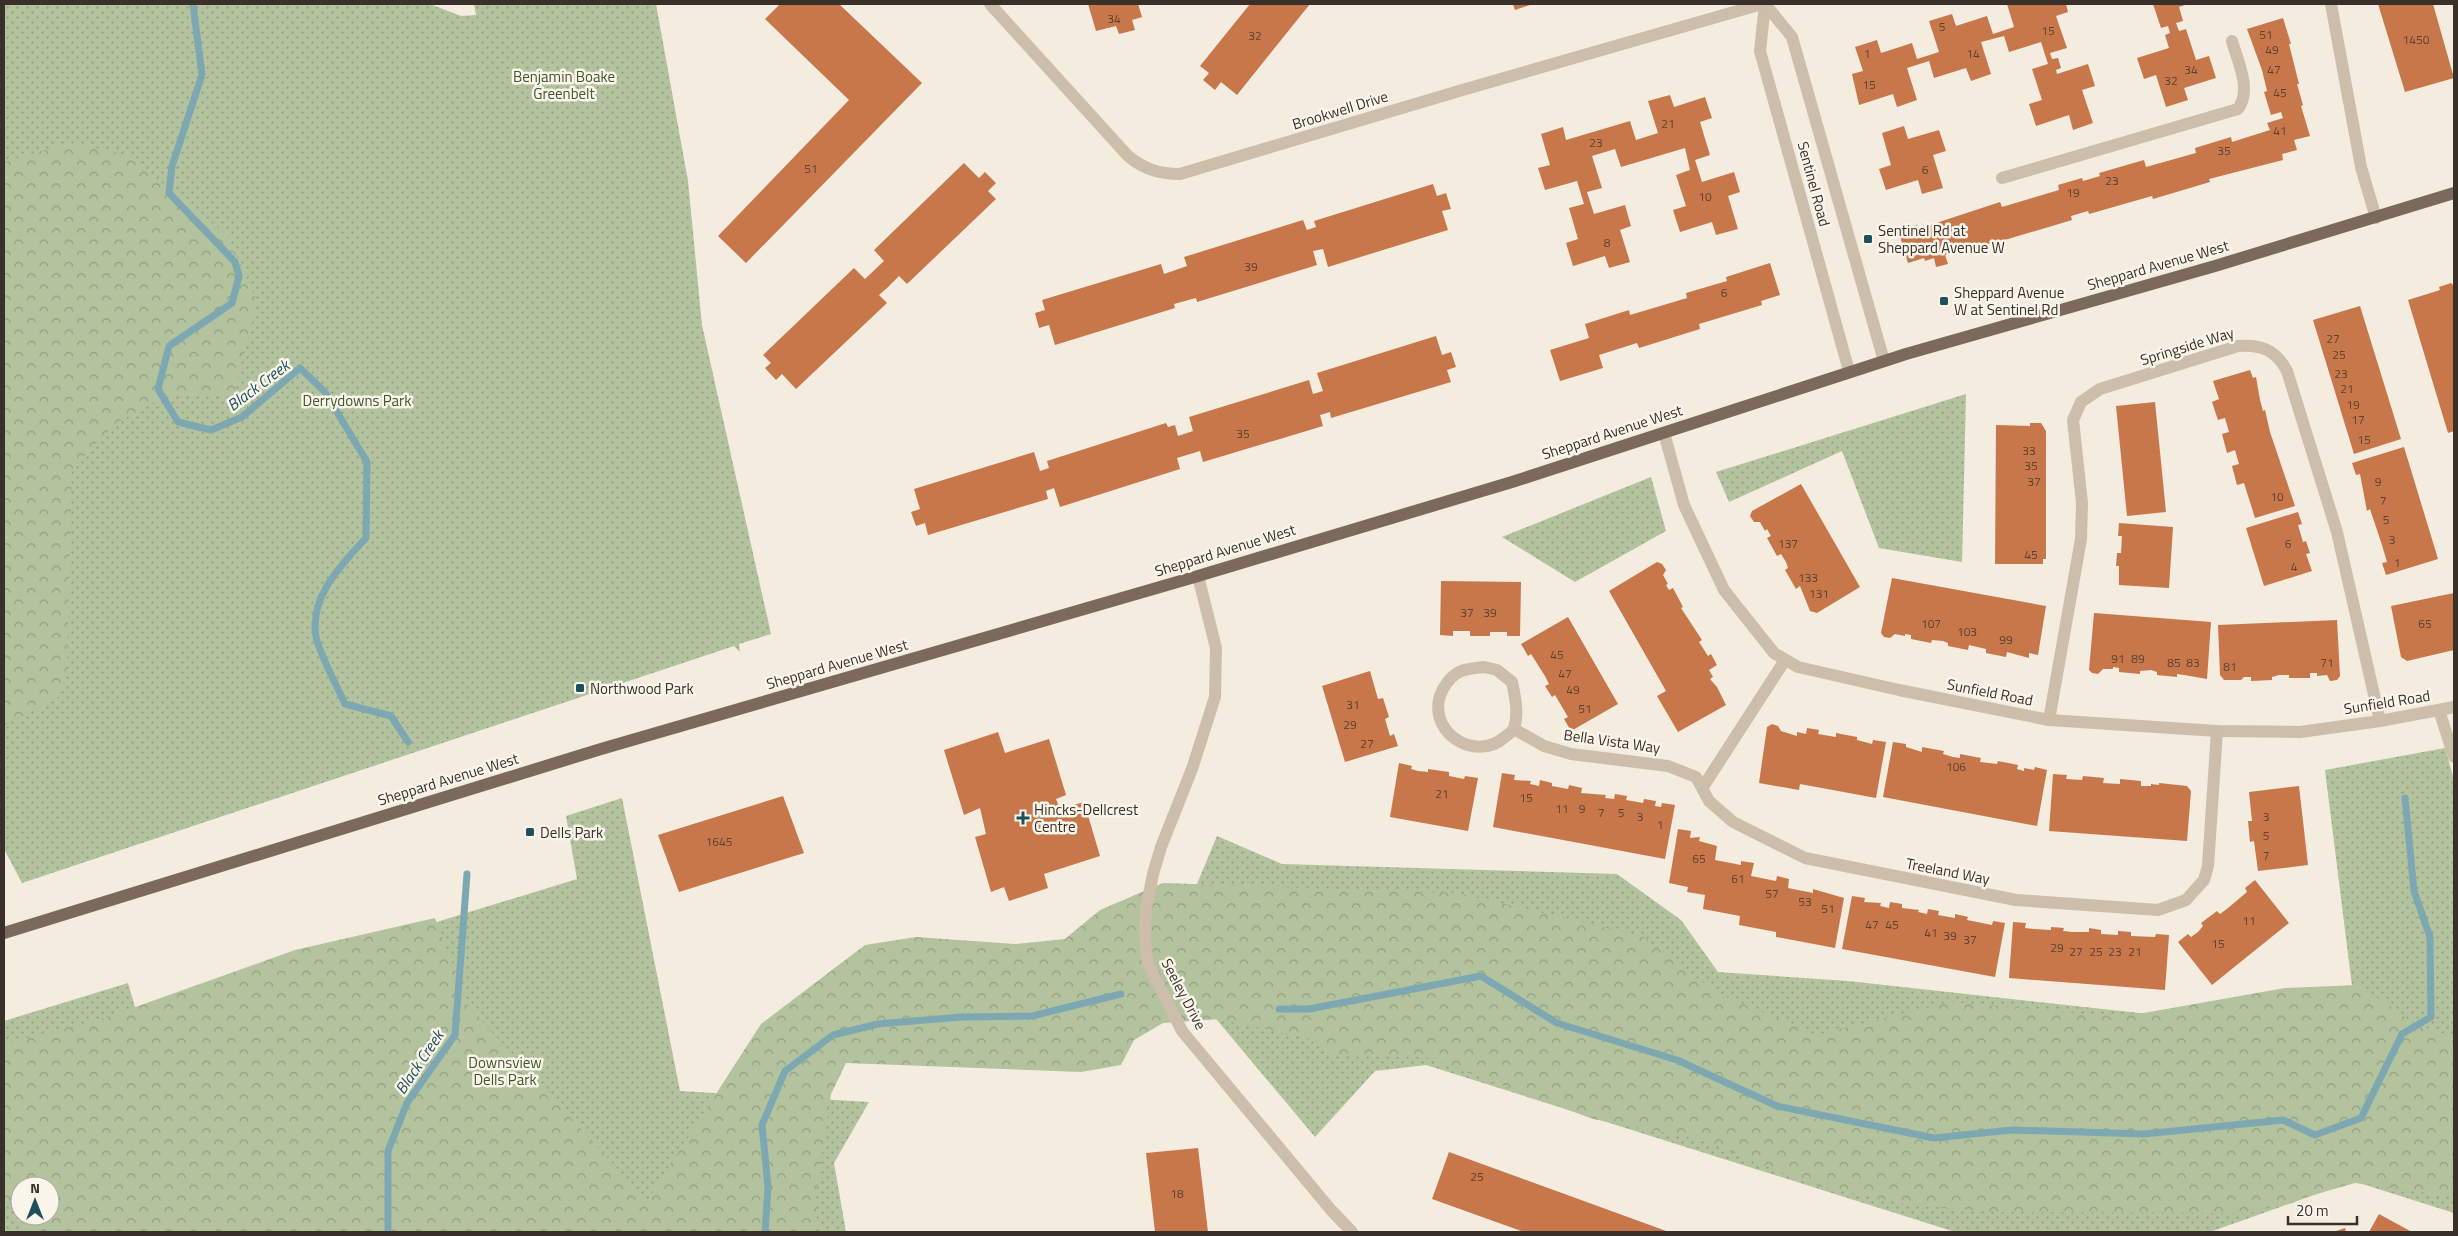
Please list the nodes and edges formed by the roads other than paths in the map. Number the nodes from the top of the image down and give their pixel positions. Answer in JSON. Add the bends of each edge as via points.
{"nodes":[{"id":1,"x":990,"y":4,"type":"edge"},
{"id":2,"x":1764,"y":4,"type":"edge"},
{"id":3,"x":2331,"y":4,"type":"edge"},
{"id":4,"x":2232,"y":41,"type":"dead end"},
{"id":5,"x":2002,"y":178,"type":"dead end"},
{"id":6,"x":2454,"y":193,"type":"edge"},
{"id":7,"x":2376,"y":218,"type":"junction"},
{"id":8,"x":1884,"y":361,"type":"junction"},
{"id":9,"x":1849,"y":372,"type":"junction"},
{"id":10,"x":1664,"y":433,"type":"junction"},
{"id":11,"x":1198,"y":576,"type":"junction"},
{"id":12,"x":1785,"y":660,"type":"junction"},
{"id":13,"x":2454,"y":707,"type":"edge"},
{"id":14,"x":2439,"y":710,"type":"junction"},
{"id":15,"x":2049,"y":720,"type":"junction"},
{"id":16,"x":2380,"y":721,"type":"junction"},
{"id":17,"x":1514,"y":729,"type":"junction"},
{"id":18,"x":2217,"y":731,"type":"junction"},
{"id":19,"x":2454,"y":758,"type":"edge"},
{"id":20,"x":1703,"y":787,"type":"junction"},
{"id":21,"x":4,"y":933,"type":"edge"},
{"id":22,"x":1352,"y":1232,"type":"edge"}],
"edges":[{"from":1,"to":2,"type":"street","name":"Brookwell Drive","via":[[1128,156],[1162,174],[1180,174],[1466,88]]},
{"from":2,"to":8,"type":"street","name":"Sentinel Road","via":[[1792,37]]},
{"from":2,"to":9,"type":"street","name":"Sentinel Road","via":[[1760,51]]},
{"from":3,"to":7,"type":"street","via":[[2362,166]]},
{"from":4,"to":5,"type":"street","via":[[2244,85],[2243,102],[2238,109]]},
{"from":6,"to":7,"type":"main road","name":"Sheppard Avenue West"},
{"from":7,"to":8,"type":"main road","name":"Sheppard Avenue West"},
{"from":8,"to":9,"type":"main road","name":"Sheppard Avenue West"},
{"from":9,"to":10,"type":"main road","name":"Sheppard Avenue West"},
{"from":10,"to":11,"type":"main road","name":"Sheppard Avenue West"},
{"from":10,"to":12,"type":"street","name":"Sunfield Road","via":[[1684,505],[1724,590],[1764,643]]},
{"from":11,"to":21,"type":"main road","name":"Sheppard Avenue West","via":[[593,752]]},
{"from":11,"to":22,"type":"street","name":"Seeley Drive","via":[[1216,648],[1214,697],[1192,769],[1153,874],[1146,909],[1148,964],[1182,1031]]},
{"from":12,"to":15,"type":"street","name":"Sunfield Road","via":[[1798,667],[1899,690]]},
{"from":12,"to":20,"type":"street"},
{"from":13,"to":14,"type":"street","name":"Sunfield Road"},
{"from":14,"to":16,"type":"street","name":"Sunfield Road"},
{"from":14,"to":19,"type":"street"},
{"from":15,"to":16,"type":"street","name":"Springside Way","via":[[2081,539],[2082,503],[2072,428],[2076,412],[2088,396],[2100,389],[2238,346],[2257,345],[2281,360],[2287,371],[2337,532]]},
{"from":15,"to":18,"type":"street","name":"Sunfield Road"},
{"from":16,"to":18,"type":"street","name":"Sunfield Road","via":[[2300,732]]},
{"from":17,"to":17,"type":"street","via":[[1517,707],[1512,682],[1497,670],[1484,666],[1466,668],[1452,675],[1442,692],[1439,706],[1442,723],[1449,734],[1463,744],[1479,748],[1500,742]]},
{"from":17,"to":20,"type":"street","name":"Bella Vista Way","via":[[1544,746],[1571,754],[1682,769],[1696,777]]},
{"from":18,"to":20,"type":"street","name":"Treeland Way","via":[[2208,866],[2204,880],[2186,900],[2158,910],[2016,900],[1806,858],[1733,822],[1709,801]]}]}
